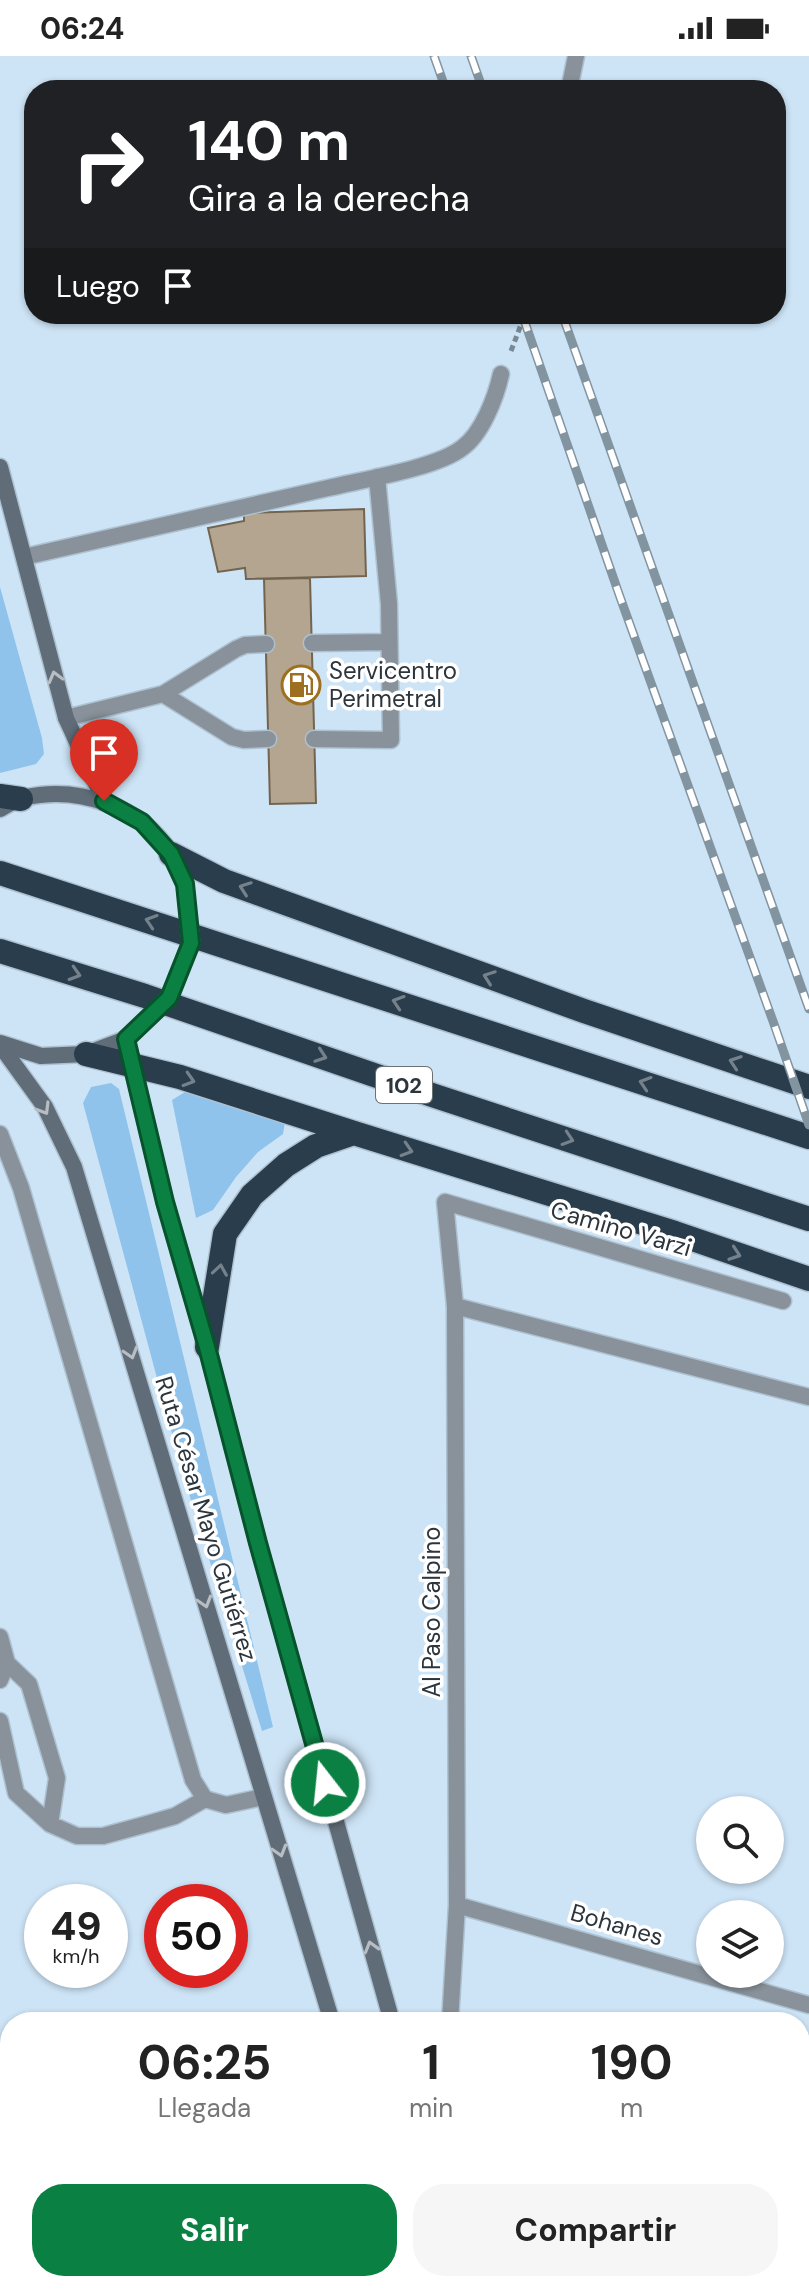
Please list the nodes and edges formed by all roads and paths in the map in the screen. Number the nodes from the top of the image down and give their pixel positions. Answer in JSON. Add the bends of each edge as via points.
{"nodes":[{"id":1,"x":576,"y":56,"type":"edge"},
{"id":2,"x":571,"y":80,"type":"edge"},
{"id":3,"x":521,"y":324,"type":"edge"},
{"id":4,"x":501,"y":374,"type":"joint"},
{"id":5,"x":0,"y":467,"type":"edge"},
{"id":6,"x":377,"y":477,"type":"junction"},
{"id":7,"x":24,"y":557,"type":"junction"},
{"id":8,"x":388,"y":642,"type":"junction"},
{"id":9,"x":312,"y":643,"type":"dead end"},
{"id":10,"x":266,"y":644,"type":"dead end"},
{"id":11,"x":163,"y":694,"type":"junction"},
{"id":12,"x":66,"y":718,"type":"junction"},
{"id":13,"x":268,"y":739,"type":"dead end"},
{"id":14,"x":314,"y":739,"type":"dead end"},
{"id":15,"x":7,"y":801,"type":"edge"},
{"id":16,"x":104,"y":801,"type":"junction"},
{"id":17,"x":171,"y":854,"type":"junction"},
{"id":18,"x":0,"y":873,"type":"edge"},
{"id":19,"x":0,"y":951,"type":"edge"},
{"id":20,"x":126,"y":1039,"type":"junction"},
{"id":21,"x":0,"y":1044,"type":"edge"},
{"id":22,"x":86,"y":1054,"type":"junction"},
{"id":23,"x":132,"y":1065,"type":"junction"},
{"id":24,"x":809,"y":1087,"type":"edge"},
{"id":25,"x":354,"y":1133,"type":"junction"},
{"id":26,"x":0,"y":1134,"type":"edge"},
{"id":27,"x":809,"y":1137,"type":"edge"},
{"id":28,"x":445,"y":1202,"type":"joint"},
{"id":29,"x":809,"y":1219,"type":"edge"},
{"id":30,"x":809,"y":1279,"type":"edge"},
{"id":31,"x":783,"y":1301,"type":"dead end"},
{"id":32,"x":455,"y":1306,"type":"junction"},
{"id":33,"x":207,"y":1347,"type":"junction"},
{"id":34,"x":809,"y":1397,"type":"edge"},
{"id":35,"x":0,"y":1637,"type":"edge"},
{"id":36,"x":7,"y":1663,"type":"junction"},
{"id":37,"x":0,"y":1680,"type":"edge"},
{"id":38,"x":0,"y":1721,"type":"edge"},
{"id":39,"x":263,"y":1797,"type":"junction"},
{"id":40,"x":205,"y":1799,"type":"junction"},
{"id":41,"x":50,"y":1824,"type":"junction"},
{"id":42,"x":457,"y":1905,"type":"junction"},
{"id":43,"x":809,"y":2005,"type":"edge"},
{"id":44,"x":329,"y":2012,"type":"edge"},
{"id":45,"x":389,"y":2012,"type":"edge"},
{"id":46,"x":451,"y":2012,"type":"edge"}],
"edges":[{"from":1,"to":2,"type":"street"},
{"from":3,"to":4,"type":"path"},
{"from":4,"to":6,"type":"street","via":[[482,424],[463,448],[440,460]]},
{"from":5,"to":7,"type":"main road"},
{"from":6,"to":7,"type":"street"},
{"from":6,"to":8,"type":"street"},
{"from":12,"to":7,"type":"main road","one_way":true},
{"from":8,"to":9,"type":"street"},
{"from":8,"to":14,"type":"street","via":[[391,740]]},
{"from":10,"to":11,"type":"street","via":[[236,649]]},
{"from":11,"to":12,"type":"street"},
{"from":11,"to":13,"type":"street","via":[[232,737]]},
{"from":12,"to":16,"type":"main road"},
{"from":15,"to":16,"type":"main road","via":[[63,793]]},
{"from":16,"to":17,"type":"main road","via":[[142,822]]},
{"from":17,"to":20,"type":"main road","bridge":true,"via":[[185,884],[191,943],[169,998]]},
{"from":24,"to":17,"type":"highway","one_way":true,"via":[[239,886]]},
{"from":27,"to":18,"type":"highway","one_way":true},
{"from":19,"to":29,"type":"highway","number":"102","one_way":true},
{"from":20,"to":22,"type":"main road"},
{"from":20,"to":23,"type":"main road","name":"Ruta César Mayo Gutiérrez"},
{"from":21,"to":22,"type":"main road","via":[[41,1056]]},
{"from":21,"to":39,"type":"main road","name":"Ruta César Mayo Gutiérrez","one_way":true,"via":[[45,1107],[74,1167]]},
{"from":22,"to":23,"type":"highway"},
{"from":23,"to":25,"type":"highway","one_way":true},
{"from":23,"to":33,"type":"main road","name":"Ruta César Mayo Gutiérrez"},
{"from":25,"to":30,"type":"highway","one_way":true},
{"from":33,"to":25,"type":"highway","one_way":true,"via":[[225,1234],[252,1195],[286,1165],[316,1146]]},
{"from":26,"to":40,"type":"street","via":[[21,1188],[193,1780]]},
{"from":28,"to":31,"type":"street","name":"Camino Varzi"},
{"from":28,"to":32,"type":"street","name":"Al Paso Calpino"},
{"from":32,"to":34,"type":"street"},
{"from":32,"to":42,"type":"street","name":"Al Paso Calpino"},
{"from":45,"to":33,"type":"main road","name":"Ruta César Mayo Gutiérrez","one_way":true},
{"from":35,"to":36,"type":"street"},
{"from":36,"to":37,"type":"street"},
{"from":36,"to":41,"type":"street","via":[[29,1684],[57,1778]]},
{"from":38,"to":41,"type":"street","via":[[16,1793]]},
{"from":39,"to":40,"type":"street","via":[[226,1805]]},
{"from":39,"to":44,"type":"main road","name":"Ruta César Mayo Gutiérrez","one_way":true},
{"from":40,"to":41,"type":"street","via":[[175,1816],[103,1836],[77,1836]]},
{"from":42,"to":43,"type":"street","name":"Bohanes"},
{"from":42,"to":46,"type":"street","name":"Al Paso Calpino"}]}
